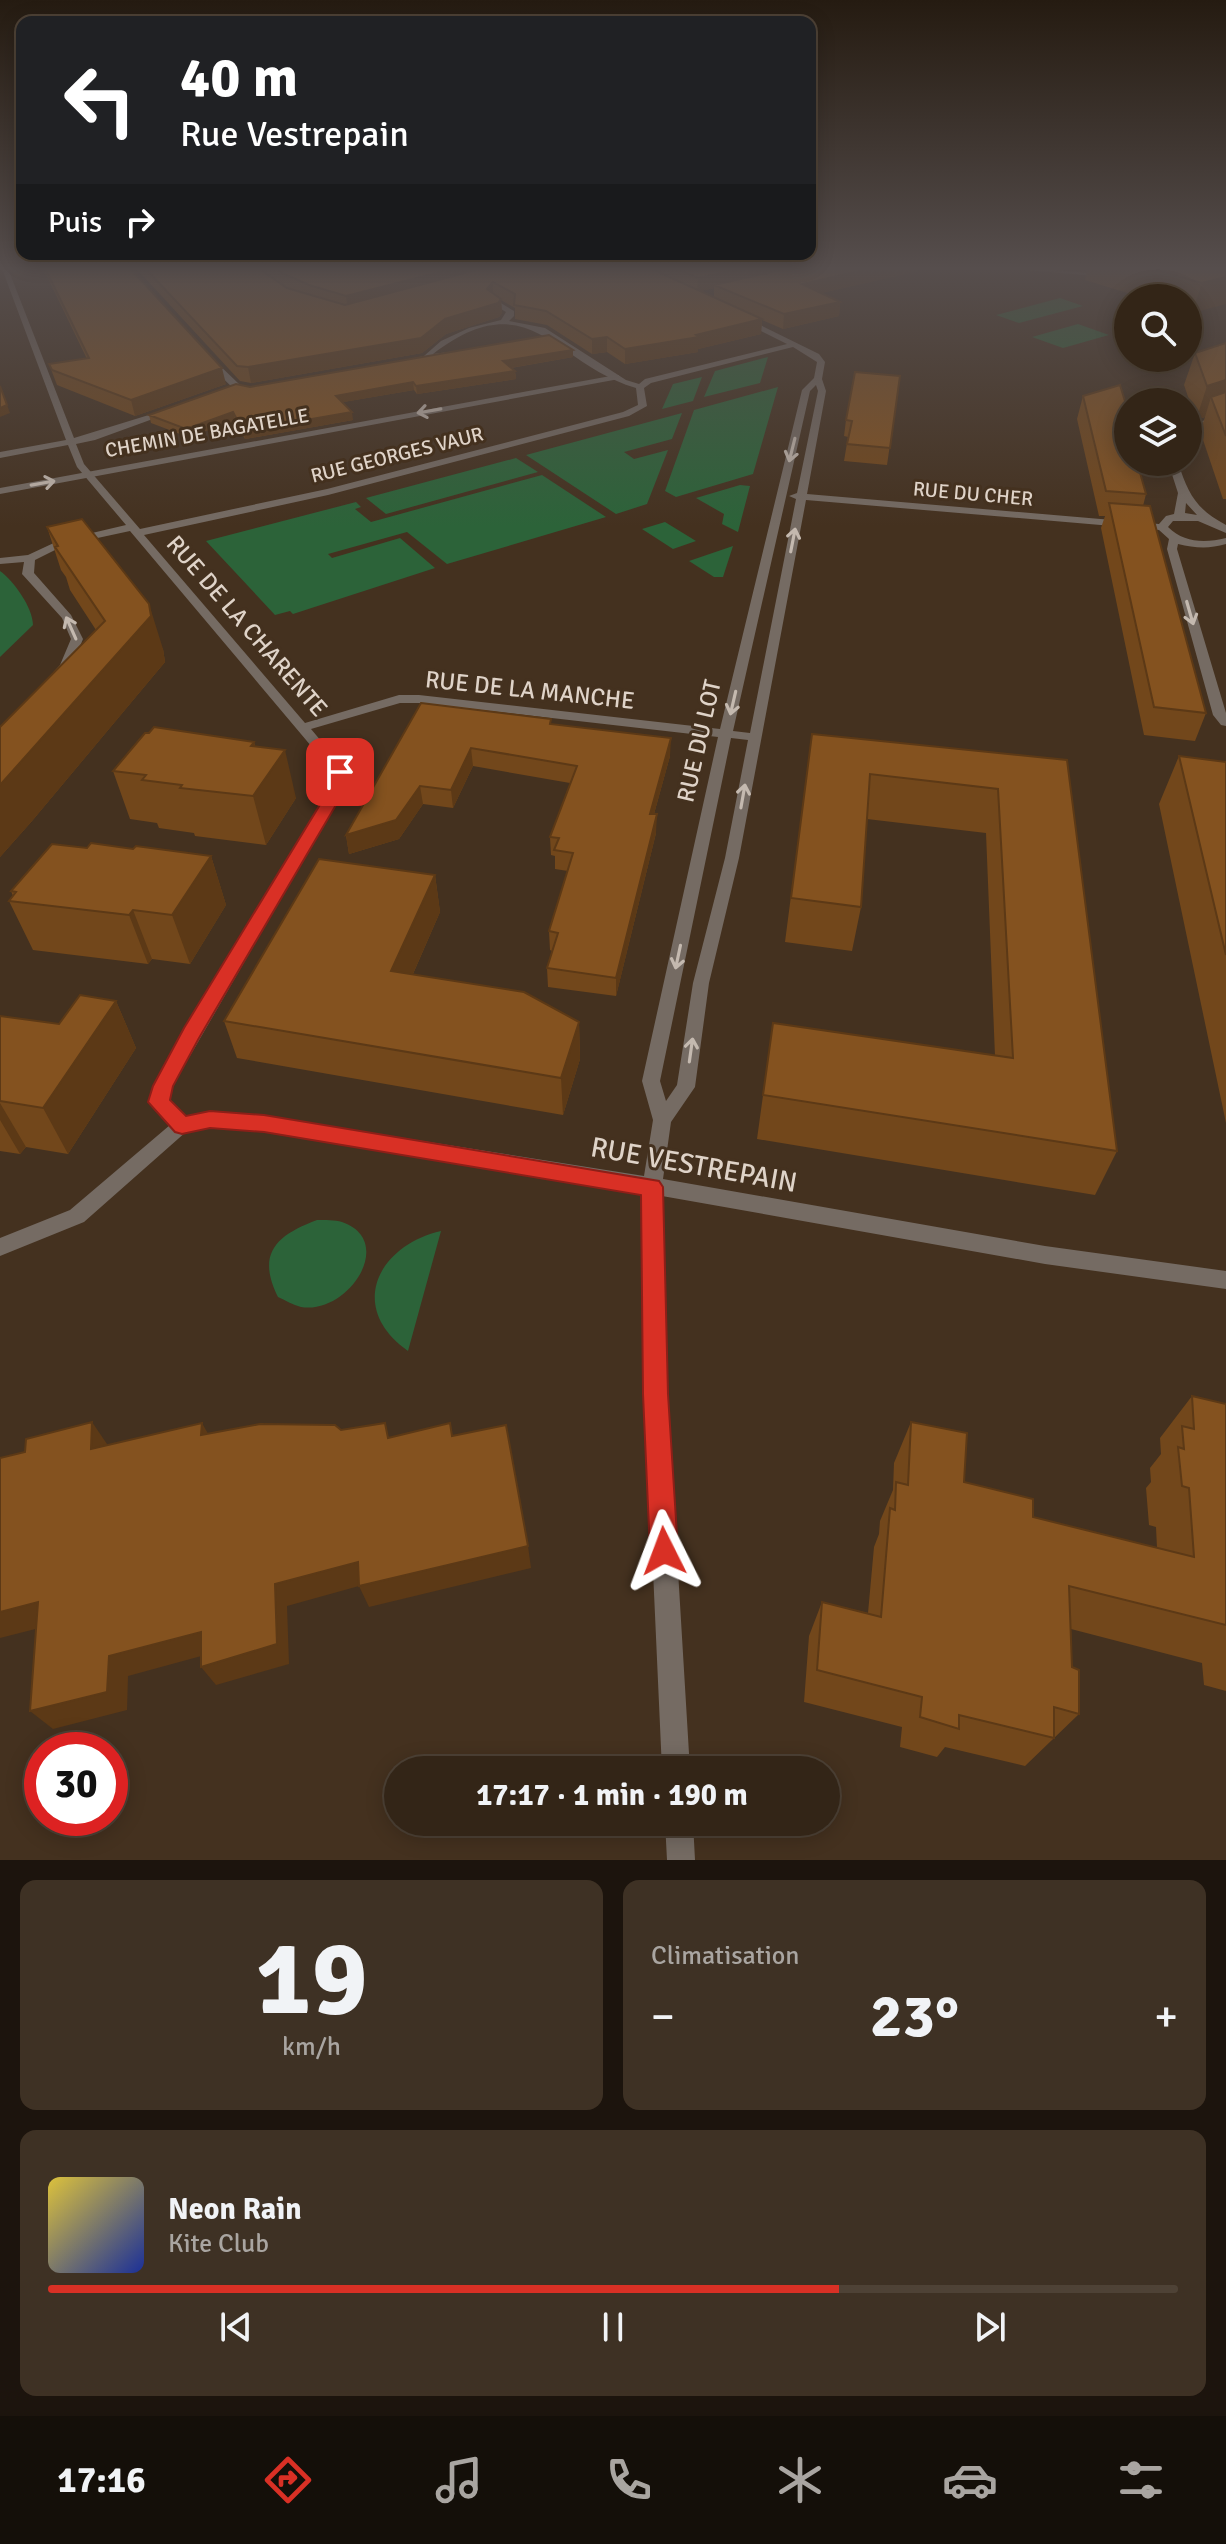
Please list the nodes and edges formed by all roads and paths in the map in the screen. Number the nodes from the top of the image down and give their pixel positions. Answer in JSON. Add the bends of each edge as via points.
{"nodes":[{"id":1,"x":37,"y":353,"type":"edge"},
{"id":2,"x":430,"y":353,"type":"edge"},
{"id":3,"x":453,"y":353,"type":"edge"},
{"id":4,"x":578,"y":353,"type":"edge"},
{"id":5,"x":762,"y":353,"type":"edge"},
{"id":6,"x":810,"y":353,"type":"edge"},
{"id":7,"x":427,"y":355,"type":"junction"},
{"id":8,"x":206,"y":356,"type":"edge"},
{"id":9,"x":386,"y":366,"type":"edge"},
{"id":10,"x":616,"y":377,"type":"junction"},
{"id":11,"x":818,"y":379,"type":"junction"},
{"id":12,"x":640,"y":387,"type":"junction"},
{"id":13,"x":251,"y":389,"type":"edge"},
{"id":14,"x":181,"y":407,"type":"edge"},
{"id":15,"x":1226,"y":416,"type":"edge"},
{"id":16,"x":1202,"y":424,"type":"edge"},
{"id":17,"x":70,"y":442,"type":"junction"},
{"id":18,"x":0,"y":455,"type":"edge"},
{"id":19,"x":86,"y":474,"type":"junction"},
{"id":20,"x":1178,"y":476,"type":"edge"},
{"id":21,"x":0,"y":491,"type":"edge"},
{"id":22,"x":1183,"y":493,"type":"junction"},
{"id":23,"x":780,"y":495,"type":"junction"},
{"id":24,"x":801,"y":497,"type":"junction"},
{"id":25,"x":1179,"y":516,"type":"junction"},
{"id":26,"x":1206,"y":519,"type":"junction"},
{"id":27,"x":1162,"y":527,"type":"junction"},
{"id":28,"x":134,"y":530,"type":"junction"},
{"id":29,"x":1226,"y":530,"type":"edge"},
{"id":30,"x":1174,"y":538,"type":"junction"},
{"id":31,"x":1226,"y":541,"type":"edge"},
{"id":32,"x":30,"y":558,"type":"junction"},
{"id":33,"x":0,"y":561,"type":"edge"},
{"id":34,"x":47,"y":685,"type":"edge"},
{"id":35,"x":1226,"y":722,"type":"edge"},
{"id":36,"x":304,"y":727,"type":"junction"},
{"id":37,"x":726,"y":733,"type":"junction"},
{"id":38,"x":754,"y":737,"type":"junction"},
{"id":39,"x":662,"y":1120,"type":"junction"},
{"id":40,"x":182,"y":1125,"type":"junction"},
{"id":41,"x":652,"y":1187,"type":"junction"},
{"id":42,"x":0,"y":1247,"type":"edge"},
{"id":43,"x":1226,"y":1280,"type":"edge"},
{"id":44,"x":675,"y":1756,"type":"edge"},
{"id":45,"x":680,"y":1836,"type":"edge"},
{"id":46,"x":681,"y":1860,"type":"edge"}],
"edges":[{"from":1,"to":17,"type":"street","name":"RUE DE LA CHARENTE"},
{"from":2,"to":7,"type":"street"},
{"from":3,"to":7,"type":"street"},
{"from":4,"to":10,"type":"street"},
{"from":5,"to":12,"type":"street"},
{"from":6,"to":11,"type":"street","name":"RUE DU LOT","via":[[821,362]]},
{"from":7,"to":9,"type":"street"},
{"from":8,"to":13,"type":"street","via":[[232,388]]},
{"from":10,"to":12,"type":"street"},
{"from":10,"to":19,"type":"street","name":"CHEMIN DE BAGATELLE","one_way":true},
{"from":11,"to":23,"type":"street","name":"RUE DU LOT","one_way":true,"via":[[806,390]]},
{"from":11,"to":24,"type":"street","name":"RUE DU LOT","via":[[822,391]]},
{"from":12,"to":28,"type":"street","name":"RUE GEORGES VAUR","via":[[643,406],[626,414],[328,492]]},
{"from":14,"to":17,"type":"street","name":"CHEMIN DE BAGATELLE"},
{"from":15,"to":16,"type":"street"},
{"from":17,"to":18,"type":"street","name":"CHEMIN DE BAGATELLE"},
{"from":17,"to":19,"type":"street","name":"RUE DE LA CHARENTE"},
{"from":21,"to":19,"type":"street","name":"CHEMIN DE BAGATELLE","one_way":true},
{"from":19,"to":28,"type":"street","name":"RUE DE LA CHARENTE"},
{"from":20,"to":22,"type":"street"},
{"from":22,"to":25,"type":"street"},
{"from":22,"to":26,"type":"street"},
{"from":23,"to":24,"type":"street","name":"RUE DU CHER"},
{"from":23,"to":37,"type":"street","name":"RUE DU LOT","one_way":true},
{"from":24,"to":27,"type":"street","name":"RUE DU CHER"},
{"from":38,"to":24,"type":"street","name":"RUE DU LOT","one_way":true},
{"from":25,"to":26,"type":"street"},
{"from":25,"to":27,"type":"street"},
{"from":26,"to":29,"type":"street"},
{"from":27,"to":30,"type":"street"},
{"from":28,"to":32,"type":"street","via":[[62,543]]},
{"from":28,"to":36,"type":"street","name":"RUE DE LA CHARENTE"},
{"from":30,"to":31,"type":"street","via":[[1202,545]]},
{"from":30,"to":35,"type":"street","one_way":true,"via":[[1172,549]]},
{"from":32,"to":33,"type":"street"},
{"from":34,"to":32,"type":"street","one_way":true,"via":[[66,666],[77,639],[67,617],[28,574]]},
{"from":36,"to":37,"type":"street","name":"RUE DE LA MANCHE","via":[[399,699],[419,699]]},
{"from":36,"to":40,"type":"street","name":"RUE DE LA CHARENTE","via":[[340,772],[335,793],[163,1086],[159,1102]]},
{"from":37,"to":38,"type":"street","name":"RUE DE LA MANCHE"},
{"from":37,"to":39,"type":"street","name":"RUE DU LOT","one_way":true,"via":[[651,1081]]},
{"from":39,"to":38,"type":"street","name":"RUE DU LOT","one_way":true,"via":[[686,1087],[701,983]]},
{"from":39,"to":41,"type":"street","name":"RUE DU LOT"},
{"from":40,"to":41,"type":"street","name":"RUE VESTREPAIN","via":[[210,1119],[264,1124]]},
{"from":40,"to":42,"type":"street","via":[[77,1216]]},
{"from":41,"to":43,"type":"street","name":"RUE VESTREPAIN","via":[[1045,1255]]},
{"from":41,"to":44,"type":"street","name":"RUE DU LOT","via":[[656,1394]]},
{"from":45,"to":46,"type":"street"}]}
